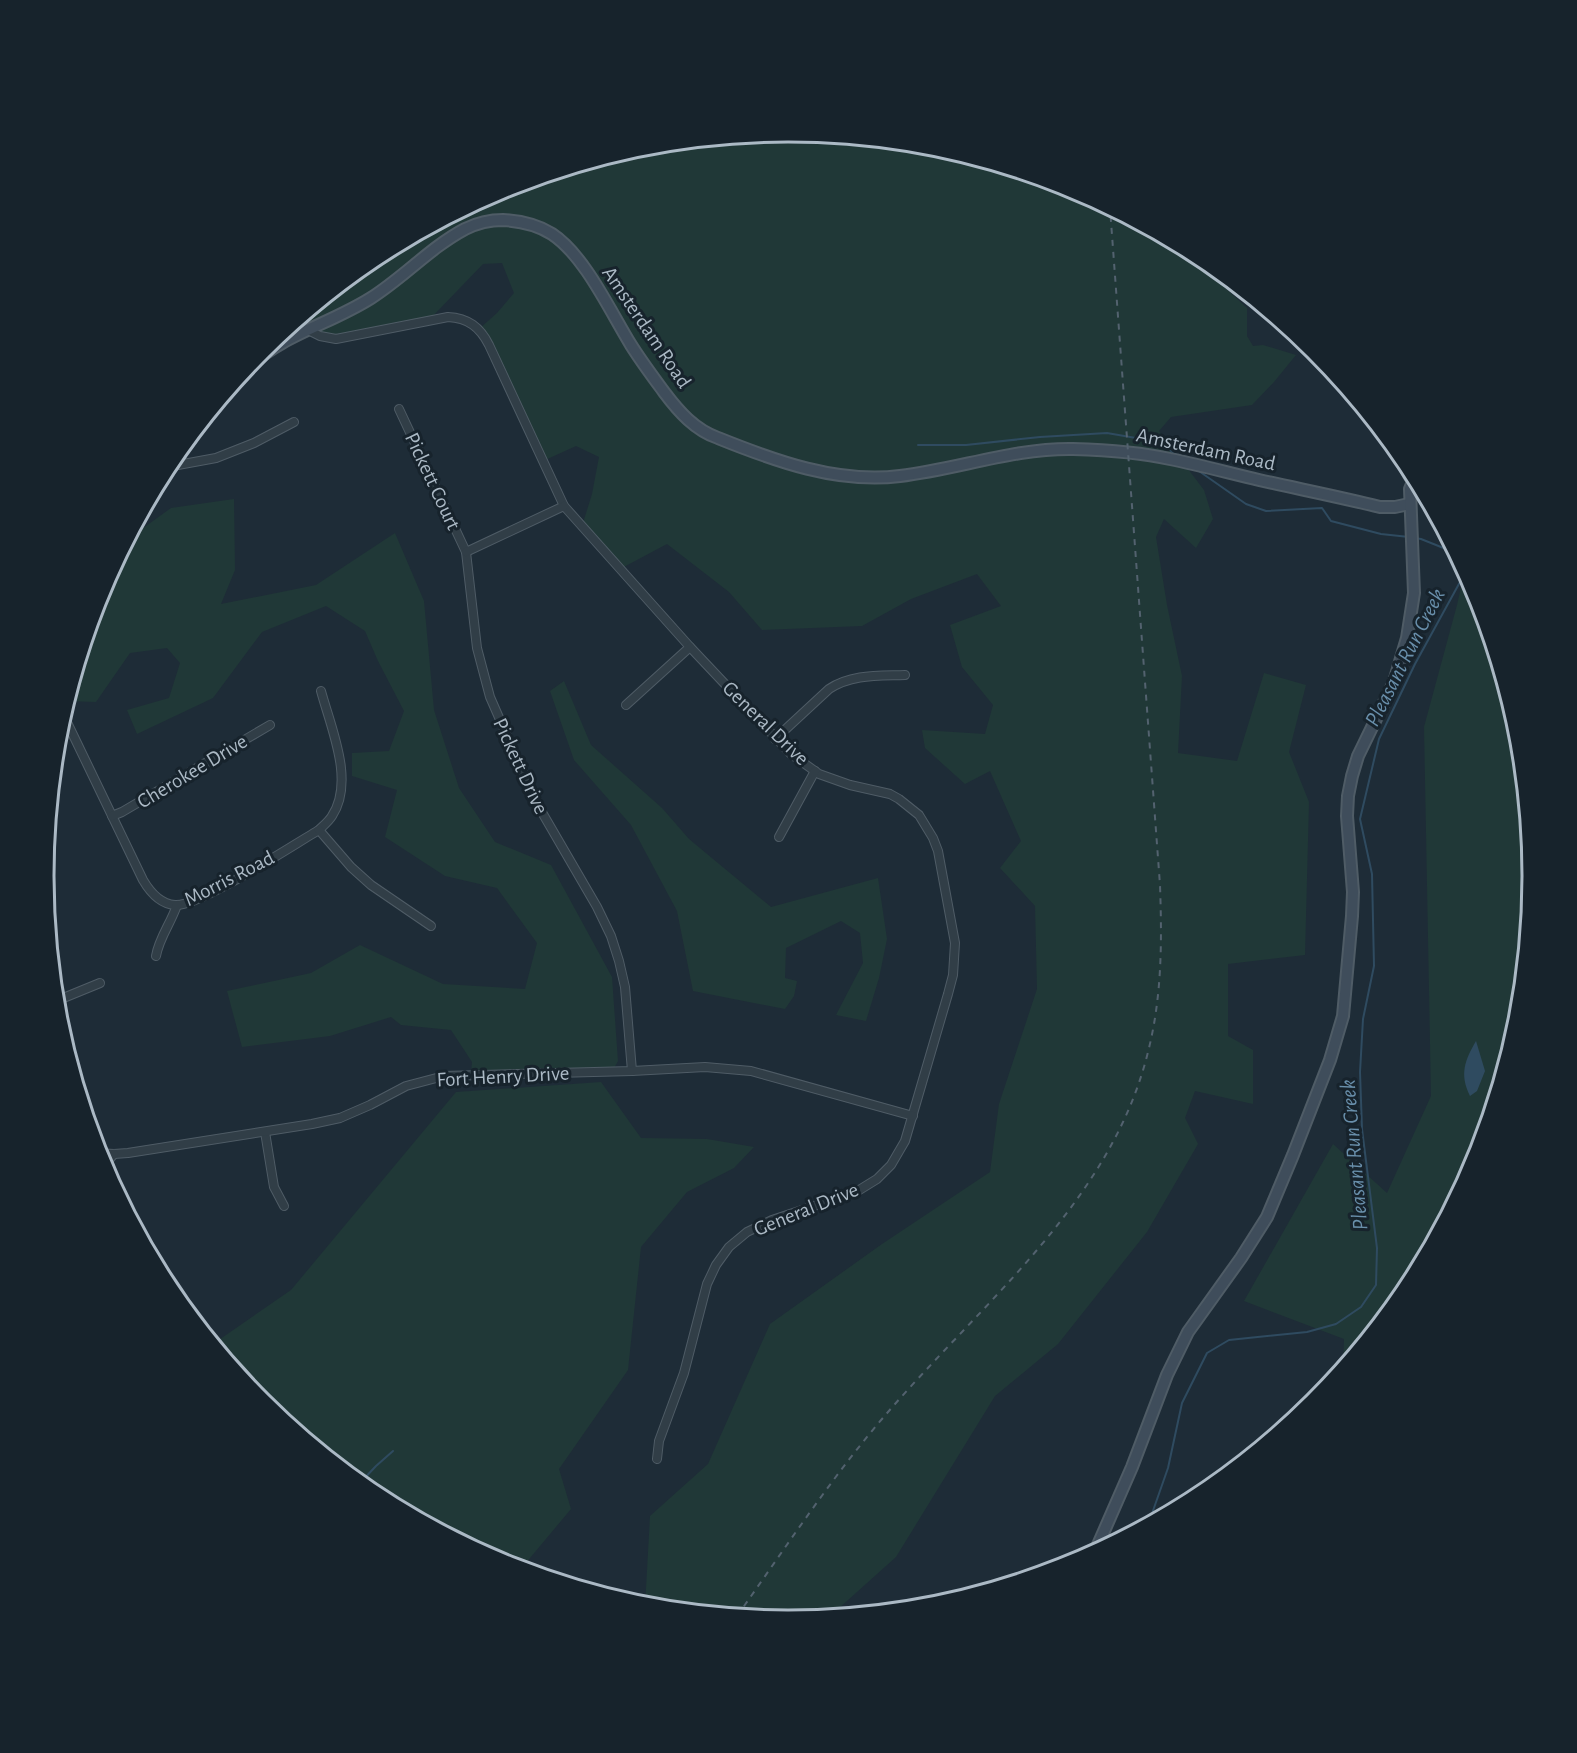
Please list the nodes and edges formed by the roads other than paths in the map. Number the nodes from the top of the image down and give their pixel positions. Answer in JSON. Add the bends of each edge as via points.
{"nodes":[{"id":1,"x":308,"y":330,"type":"junction"},
{"id":2,"x":287,"y":340,"type":"edge"},
{"id":3,"x":399,"y":409,"type":"dead end"},
{"id":4,"x":294,"y":422,"type":"dead end"},
{"id":5,"x":180,"y":465,"type":"edge"},
{"id":6,"x":1411,"y":487,"type":"edge"},
{"id":7,"x":1409,"y":504,"type":"junction"},
{"id":8,"x":564,"y":506,"type":"junction"},
{"id":9,"x":466,"y":552,"type":"junction"},
{"id":10,"x":690,"y":647,"type":"junction"},
{"id":11,"x":905,"y":675,"type":"dead end"},
{"id":12,"x":321,"y":691,"type":"dead end"},
{"id":13,"x":626,"y":705,"type":"dead end"},
{"id":14,"x":270,"y":725,"type":"dead end"},
{"id":15,"x":69,"y":727,"type":"edge"},
{"id":16,"x":775,"y":739,"type":"junction"},
{"id":17,"x":815,"y":771,"type":"junction"},
{"id":18,"x":112,"y":816,"type":"junction"},
{"id":19,"x":319,"y":830,"type":"junction"},
{"id":20,"x":779,"y":837,"type":"dead end"},
{"id":21,"x":177,"y":905,"type":"junction"},
{"id":22,"x":431,"y":926,"type":"dead end"},
{"id":23,"x":156,"y":956,"type":"dead end"},
{"id":24,"x":100,"y":984,"type":"dead end"},
{"id":25,"x":64,"y":998,"type":"edge"},
{"id":26,"x":632,"y":1071,"type":"junction"},
{"id":27,"x":913,"y":1116,"type":"junction"},
{"id":28,"x":265,"y":1132,"type":"junction"},
{"id":29,"x":108,"y":1154,"type":"edge"},
{"id":30,"x":114,"y":1154,"type":"junction"},
{"id":31,"x":110,"y":1158,"type":"edge"},
{"id":32,"x":284,"y":1206,"type":"dead end"},
{"id":33,"x":657,"y":1459,"type":"dead end"},
{"id":34,"x":1100,"y":1541,"type":"edge"}],
"edges":[{"from":1,"to":2,"type":"street","name":"Amsterdam Road"},
{"from":1,"to":7,"type":"street","name":"Amsterdam Road","via":[[379,293],[461,231],[483,222],[506,220],[540,227],[569,248],[643,364],[693,424],[706,434],[792,464],[821,472],[882,477],[1017,453],[1115,451],[1169,458],[1380,507]]},
{"from":1,"to":8,"type":"street","name":"General Drive","via":[[336,339],[448,317],[473,324],[489,345]]},
{"from":3,"to":9,"type":"street","name":"Pickett Court"},
{"from":4,"to":5,"type":"street","via":[[216,458]]},
{"from":6,"to":7,"type":"street"},
{"from":7,"to":34,"type":"street","via":[[1414,593],[1407,638],[1394,682],[1358,756],[1348,796],[1353,892],[1338,1037],[1267,1216],[1188,1332]]},
{"from":8,"to":9,"type":"street"},
{"from":8,"to":10,"type":"street","name":"General Drive"},
{"from":9,"to":26,"type":"street","name":"Pickett Drive","via":[[477,648],[490,697],[536,802],[611,936],[625,987]]},
{"from":10,"to":13,"type":"street"},
{"from":10,"to":16,"type":"street","name":"General Drive"},
{"from":11,"to":16,"type":"street","via":[[856,677],[836,684]]},
{"from":12,"to":19,"type":"street","name":"Morris Road","via":[[342,777],[338,805]]},
{"from":14,"to":18,"type":"street","name":"Cherokee Drive"},
{"from":15,"to":18,"type":"street","name":"Morris Road"},
{"from":16,"to":17,"type":"street","name":"General Drive"},
{"from":17,"to":20,"type":"street"},
{"from":17,"to":27,"type":"street","name":"General Drive","via":[[899,799],[919,815],[938,851],[955,943],[953,975]]},
{"from":18,"to":21,"type":"street","name":"Morris Road","via":[[151,893]]},
{"from":19,"to":21,"type":"street","name":"Morris Road","via":[[192,903]]},
{"from":19,"to":22,"type":"street","via":[[371,885]]},
{"from":21,"to":23,"type":"street"},
{"from":24,"to":25,"type":"street"},
{"from":26,"to":27,"type":"street","name":"Fort Henry Drive","via":[[705,1066],[751,1071]]},
{"from":26,"to":28,"type":"street","name":"Fort Henry Drive","via":[[444,1076],[406,1086],[340,1118]]},
{"from":27,"to":33,"type":"street","name":"General Drive","via":[[900,1153],[877,1179],[856,1192],[772,1220],[747,1232],[729,1247],[707,1284],[684,1373],[659,1441]]},
{"from":28,"to":30,"type":"street","name":"Fort Henry Drive"},
{"from":28,"to":32,"type":"street","via":[[274,1187]]},
{"from":29,"to":30,"type":"street","name":"Fort Henry Drive"},
{"from":30,"to":31,"type":"street"}]}
